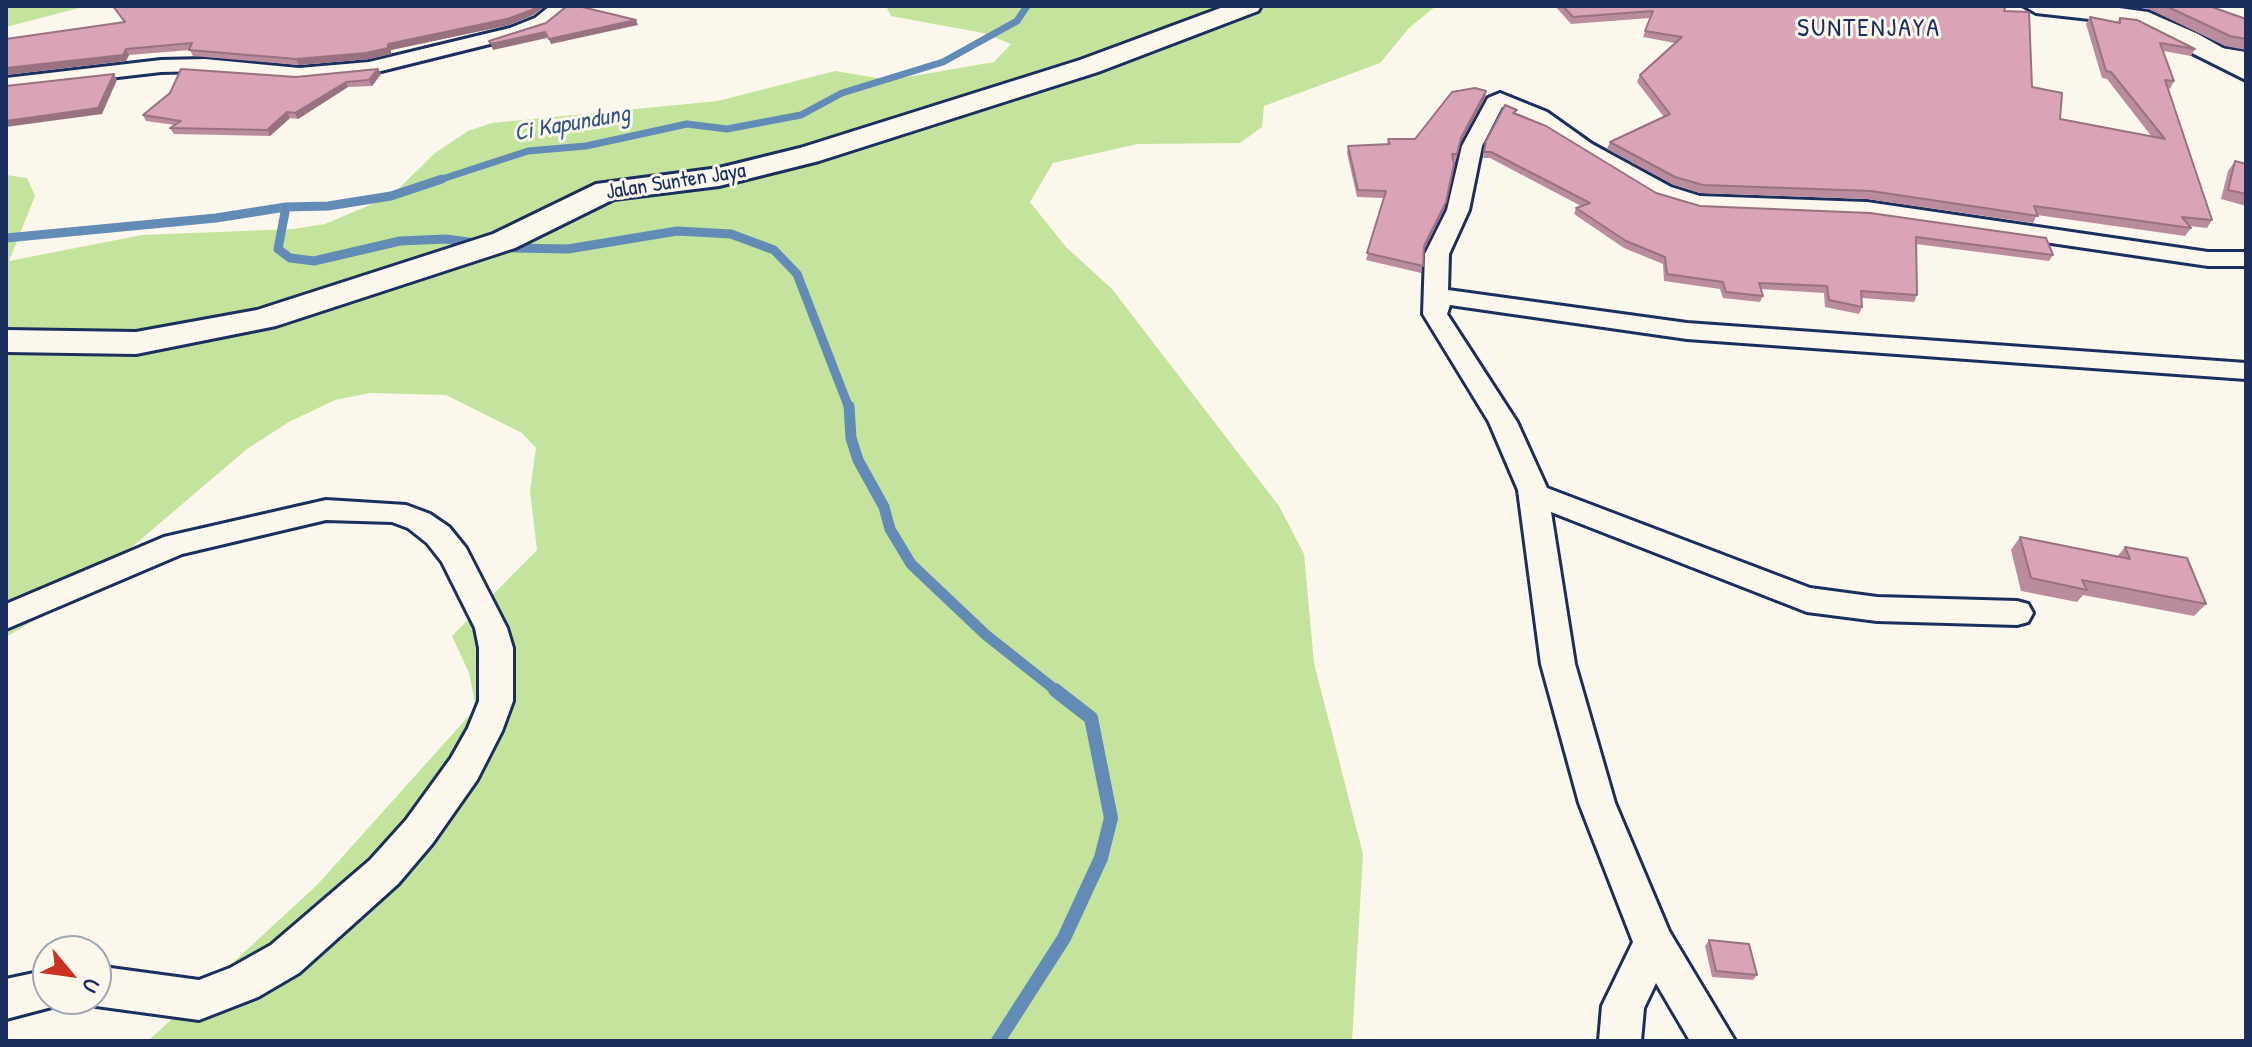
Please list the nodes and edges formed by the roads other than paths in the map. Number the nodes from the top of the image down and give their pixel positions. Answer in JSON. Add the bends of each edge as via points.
{"nodes":[{"id":1,"x":561,"y":6,"type":"edge"},
{"id":2,"x":1249,"y":6,"type":"edge"},
{"id":3,"x":2036,"y":6,"type":"edge"},
{"id":4,"x":2215,"y":53,"type":"junction"},
{"id":5,"x":2246,"y":58,"type":"edge"},
{"id":6,"x":2246,"y":72,"type":"edge"},
{"id":7,"x":6,"y":84,"type":"edge"},
{"id":8,"x":2246,"y":259,"type":"edge"},
{"id":9,"x":1436,"y":303,"type":"junction"},
{"id":10,"x":6,"y":341,"type":"edge"},
{"id":11,"x":2246,"y":371,"type":"edge"},
{"id":12,"x":1533,"y":494,"type":"junction"},
{"id":13,"x":2017,"y":613,"type":"dead end"},
{"id":14,"x":6,"y":617,"type":"edge"},
{"id":15,"x":1654,"y":943,"type":"junction"},
{"id":16,"x":112,"y":988,"type":"edge"},
{"id":17,"x":32,"y":993,"type":"edge"},
{"id":18,"x":6,"y":999,"type":"edge"},
{"id":19,"x":1620,"y":1041,"type":"edge"},
{"id":20,"x":1714,"y":1041,"type":"edge"}],
"edges":[{"from":1,"to":7,"type":"street","via":[[541,22],[508,35],[369,68],[299,74],[161,66]]},
{"from":2,"to":10,"type":"main road","name":"Jalan Sunten Jaya","via":[[1089,66],[795,159],[730,175],[607,191],[494,244],[264,319],[136,343]]},
{"from":3,"to":4,"type":"main road","via":[[2139,17]]},
{"from":4,"to":5,"type":"street"},
{"from":4,"to":6,"type":"main road"},
{"from":8,"to":9,"type":"street","via":[[2208,259],[1867,209],[1698,203],[1663,192],[1540,116],[1500,99],[1472,146],[1458,210],[1437,254]]},
{"from":9,"to":11,"type":"street","via":[[1441,296],[1453,296],[1687,331]]},
{"from":9,"to":12,"type":"street","via":[[1435,314],[1448,339],[1518,449]]},
{"from":12,"to":13,"type":"street","via":[[1807,600],[1877,609]]},
{"from":12,"to":15,"type":"street","via":[[1558,664],[1597,803]]},
{"from":14,"to":16,"type":"street","via":[[175,545],[326,510],[365,510],[395,512],[438,535],[455,556],[491,628],[496,701],[484,731],[455,781],[384,872],[285,959],[243,983],[199,1000]]},
{"from":15,"to":19,"type":"street","via":[[1623,1006]]},
{"from":15,"to":20,"type":"street"},
{"from":17,"to":18,"type":"street"}]}
